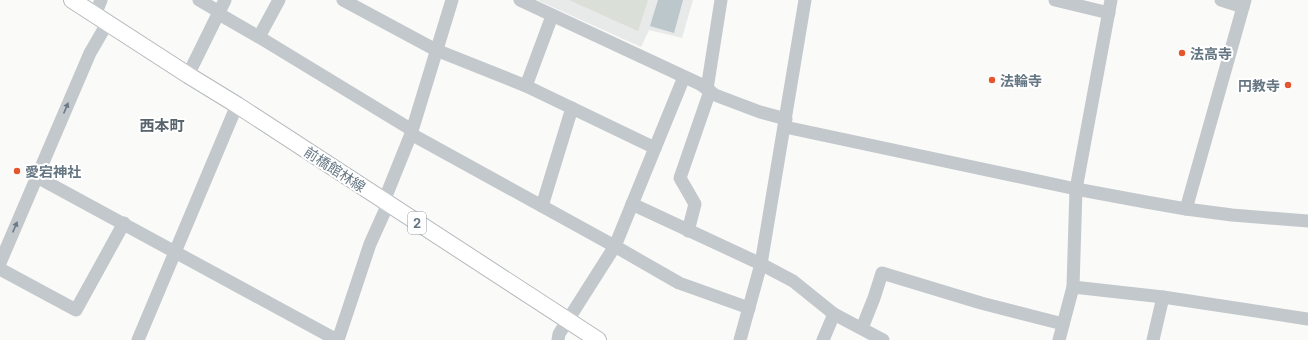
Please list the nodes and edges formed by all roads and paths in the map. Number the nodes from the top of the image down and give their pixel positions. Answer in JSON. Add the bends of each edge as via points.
{"nodes":[{"id":1,"x":72,"y":0,"type":"edge"},
{"id":2,"x":101,"y":0,"type":"edge"},
{"id":3,"x":198,"y":0,"type":"edge"},
{"id":4,"x":225,"y":0,"type":"edge"},
{"id":5,"x":279,"y":0,"type":"edge"},
{"id":6,"x":343,"y":0,"type":"edge"},
{"id":7,"x":452,"y":0,"type":"edge"},
{"id":8,"x":520,"y":0,"type":"edge"},
{"id":9,"x":721,"y":0,"type":"edge"},
{"id":10,"x":805,"y":0,"type":"edge"},
{"id":11,"x":1056,"y":0,"type":"edge"},
{"id":12,"x":1111,"y":0,"type":"edge"},
{"id":13,"x":1221,"y":0,"type":"edge"},
{"id":14,"x":1244,"y":3,"type":"edge"},
{"id":15,"x":1109,"y":13,"type":"junction"},
{"id":16,"x":219,"y":14,"type":"junction"},
{"id":17,"x":552,"y":16,"type":"junction"},
{"id":18,"x":102,"y":18,"type":"junction"},
{"id":19,"x":259,"y":37,"type":"junction"},
{"id":20,"x":436,"y":50,"type":"junction"},
{"id":21,"x":188,"y":75,"type":"junction"},
{"id":22,"x":684,"y":77,"type":"junction"},
{"id":23,"x":526,"y":86,"type":"junction"},
{"id":24,"x":708,"y":90,"type":"junction"},
{"id":25,"x":237,"y":105,"type":"junction"},
{"id":26,"x":572,"y":108,"type":"junction"},
{"id":27,"x":785,"y":123,"type":"junction"},
{"id":28,"x":411,"y":132,"type":"junction"},
{"id":29,"x":655,"y":148,"type":"junction"},
{"id":30,"x":37,"y":177,"type":"junction"},
{"id":31,"x":1076,"y":189,"type":"junction"},
{"id":32,"x":386,"y":203,"type":"junction"},
{"id":33,"x":632,"y":204,"type":"junction"},
{"id":34,"x":542,"y":206,"type":"junction"},
{"id":35,"x":1186,"y":209,"type":"junction"},
{"id":36,"x":1308,"y":221,"type":"edge"},
{"id":37,"x":124,"y":224,"type":"junction"},
{"id":38,"x":688,"y":231,"type":"junction"},
{"id":39,"x":615,"y":246,"type":"junction"},
{"id":40,"x":176,"y":251,"type":"junction"},
{"id":41,"x":1,"y":255,"type":"edge"},
{"id":42,"x":761,"y":264,"type":"junction"},
{"id":43,"x":0,"y":269,"type":"edge"},
{"id":44,"x":1073,"y":287,"type":"junction"},
{"id":45,"x":1163,"y":297,"type":"junction"},
{"id":46,"x":749,"y":308,"type":"junction"},
{"id":47,"x":834,"y":314,"type":"junction"},
{"id":48,"x":1308,"y":319,"type":"edge"},
{"id":49,"x":568,"y":320,"type":"junction"},
{"id":50,"x":1063,"y":324,"type":"junction"},
{"id":51,"x":862,"y":328,"type":"junction"},
{"id":52,"x":826,"y":339,"type":"edge"},
{"id":53,"x":138,"y":340,"type":"edge"},
{"id":54,"x":337,"y":340,"type":"edge"},
{"id":55,"x":558,"y":340,"type":"edge"},
{"id":56,"x":598,"y":340,"type":"edge"},
{"id":57,"x":740,"y":340,"type":"edge"},
{"id":58,"x":883,"y":340,"type":"edge"},
{"id":59,"x":1059,"y":340,"type":"edge"},
{"id":60,"x":1153,"y":340,"type":"edge"}],
"edges":[{"from":1,"to":18,"type":"main road","name":"前橋館林線","number":"2"},
{"from":2,"to":18,"type":"street"},
{"from":3,"to":16,"type":"street"},
{"from":4,"to":16,"type":"street"},
{"from":5,"to":19,"type":"street"},
{"from":6,"to":20,"type":"street"},
{"from":7,"to":20,"type":"street"},
{"from":8,"to":17,"type":"street"},
{"from":9,"to":24,"type":"street"},
{"from":10,"to":27,"type":"street"},
{"from":11,"to":15,"type":"street"},
{"from":12,"to":15,"type":"street"},
{"from":13,"to":14,"type":"street"},
{"from":14,"to":35,"type":"street"},
{"from":15,"to":31,"type":"street"},
{"from":16,"to":19,"type":"street"},
{"from":16,"to":21,"type":"street"},
{"from":17,"to":22,"type":"street"},
{"from":17,"to":23,"type":"street"},
{"from":18,"to":21,"type":"main road","name":"前橋館林線","number":"2"},
{"from":30,"to":18,"type":"street","one_way":true,"via":[[90,53]]},
{"from":19,"to":28,"type":"street"},
{"from":20,"to":23,"type":"street"},
{"from":20,"to":28,"type":"street"},
{"from":21,"to":25,"type":"main road","name":"前橋館林線","number":"2"},
{"from":22,"to":24,"type":"street"},
{"from":22,"to":29,"type":"street"},
{"from":23,"to":26,"type":"street"},
{"from":24,"to":27,"type":"street"},
{"from":24,"to":38,"type":"street","via":[[680,178],[695,204]]},
{"from":25,"to":32,"type":"main road","name":"前橋館林線","number":"2"},
{"from":25,"to":40,"type":"street"},
{"from":26,"to":29,"type":"street"},
{"from":26,"to":34,"type":"street"},
{"from":27,"to":31,"type":"street"},
{"from":27,"to":42,"type":"street"},
{"from":28,"to":32,"type":"street"},
{"from":28,"to":34,"type":"street"},
{"from":29,"to":33,"type":"street"},
{"from":30,"to":37,"type":"street"},
{"from":41,"to":30,"type":"street","one_way":true},
{"from":31,"to":35,"type":"street"},
{"from":31,"to":44,"type":"street"},
{"from":32,"to":49,"type":"main road","name":"前橋館林線","number":"2"},
{"from":32,"to":54,"type":"street"},
{"from":33,"to":38,"type":"street"},
{"from":33,"to":39,"type":"street"},
{"from":34,"to":39,"type":"street"},
{"from":35,"to":36,"type":"street"},
{"from":37,"to":40,"type":"street"},
{"from":37,"to":43,"type":"street","via":[[76,310]]},
{"from":38,"to":42,"type":"street"},
{"from":39,"to":46,"type":"street","via":[[679,283]]},
{"from":39,"to":49,"type":"street"},
{"from":40,"to":53,"type":"street"},
{"from":40,"to":54,"type":"street"},
{"from":42,"to":46,"type":"street"},
{"from":42,"to":47,"type":"street","via":[[793,280]]},
{"from":44,"to":45,"type":"street"},
{"from":44,"to":50,"type":"street"},
{"from":45,"to":48,"type":"street"},
{"from":45,"to":60,"type":"street"},
{"from":46,"to":57,"type":"street"},
{"from":47,"to":51,"type":"street"},
{"from":47,"to":52,"type":"street"},
{"from":49,"to":55,"type":"street"},
{"from":49,"to":56,"type":"main road","name":"前橋館林線","number":"2"},
{"from":50,"to":51,"type":"street","via":[[981,303],[882,273]]},
{"from":50,"to":59,"type":"street"},
{"from":51,"to":58,"type":"street"}]}
